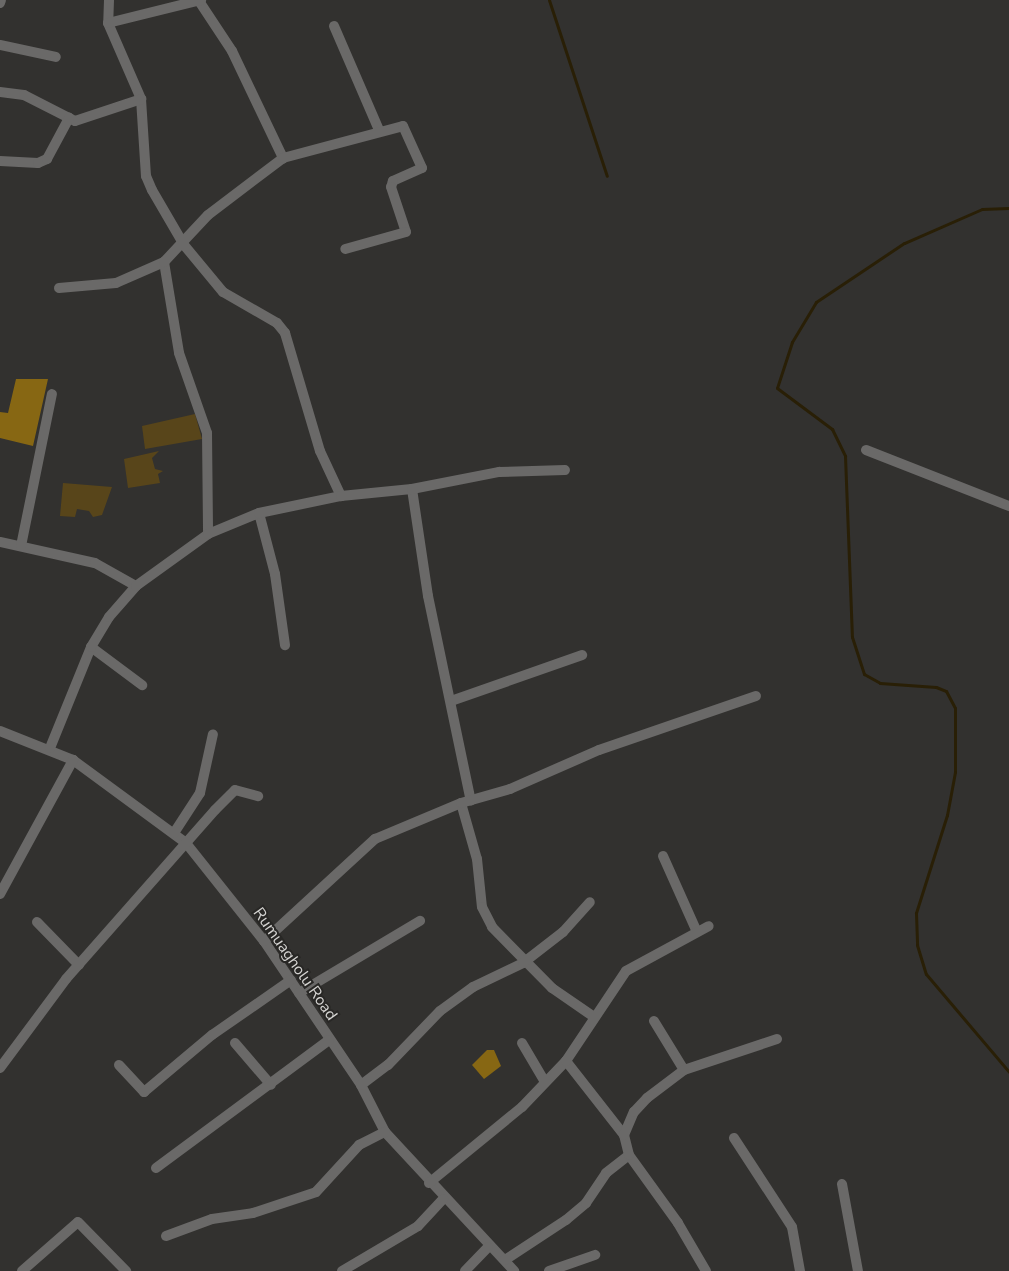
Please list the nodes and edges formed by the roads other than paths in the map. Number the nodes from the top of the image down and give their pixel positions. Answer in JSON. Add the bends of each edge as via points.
{"nodes":[{"id":1,"x":110,"y":0,"type":"edge"},
{"id":2,"x":200,"y":1,"type":"edge"},
{"id":3,"x":108,"y":22,"type":"junction"},
{"id":4,"x":334,"y":26,"type":"dead end"},
{"id":5,"x":0,"y":45,"type":"edge"},
{"id":6,"x":56,"y":57,"type":"dead end"},
{"id":7,"x":0,"y":92,"type":"edge"},
{"id":8,"x":141,"y":99,"type":"junction"},
{"id":9,"x":69,"y":118,"type":"junction"},
{"id":10,"x":379,"y":130,"type":"junction"},
{"id":11,"x":284,"y":158,"type":"junction"},
{"id":12,"x":0,"y":161,"type":"edge"},
{"id":13,"x":184,"y":245,"type":"junction"},
{"id":14,"x":345,"y":249,"type":"dead end"},
{"id":15,"x":164,"y":262,"type":"junction"},
{"id":16,"x":59,"y":288,"type":"dead end"},
{"id":17,"x":52,"y":394,"type":"dead end"},
{"id":18,"x":866,"y":450,"type":"dead end"},
{"id":19,"x":565,"y":470,"type":"dead end"},
{"id":20,"x":412,"y":489,"type":"junction"},
{"id":21,"x":341,"y":496,"type":"junction"},
{"id":22,"x":1009,"y":506,"type":"edge"},
{"id":23,"x":259,"y":513,"type":"junction"},
{"id":24,"x":208,"y":534,"type":"junction"},
{"id":25,"x":0,"y":542,"type":"edge"},
{"id":26,"x":21,"y":546,"type":"junction"},
{"id":27,"x":136,"y":586,"type":"junction"},
{"id":28,"x":285,"y":645,"type":"dead end"},
{"id":29,"x":91,"y":646,"type":"junction"},
{"id":30,"x":582,"y":654,"type":"dead end"},
{"id":31,"x":142,"y":685,"type":"dead end"},
{"id":32,"x":756,"y":696,"type":"dead end"},
{"id":33,"x":450,"y":701,"type":"junction"},
{"id":34,"x":0,"y":731,"type":"edge"},
{"id":35,"x":214,"y":734,"type":"dead end"},
{"id":36,"x":50,"y":748,"type":"junction"},
{"id":37,"x":73,"y":760,"type":"junction"},
{"id":38,"x":258,"y":796,"type":"dead end"},
{"id":39,"x":466,"y":802,"type":"junction"},
{"id":40,"x":174,"y":833,"type":"junction"},
{"id":41,"x":186,"y":842,"type":"junction"},
{"id":42,"x":663,"y":856,"type":"dead end"},
{"id":43,"x":0,"y":894,"type":"edge"},
{"id":44,"x":590,"y":902,"type":"dead end"},
{"id":45,"x":420,"y":921,"type":"dead end"},
{"id":46,"x":37,"y":922,"type":"dead end"},
{"id":47,"x":710,"y":926,"type":"dead end"},
{"id":48,"x":697,"y":932,"type":"junction"},
{"id":49,"x":264,"y":942,"type":"junction"},
{"id":50,"x":523,"y":963,"type":"junction"},
{"id":51,"x":79,"y":965,"type":"junction"},
{"id":52,"x":291,"y":980,"type":"junction"},
{"id":53,"x":299,"y":993,"type":"junction"},
{"id":54,"x":594,"y":1017,"type":"junction"},
{"id":55,"x":654,"y":1021,"type":"dead end"},
{"id":56,"x":777,"y":1039,"type":"dead end"},
{"id":57,"x":329,"y":1040,"type":"junction"},
{"id":58,"x":235,"y":1042,"type":"dead end"},
{"id":59,"x":522,"y":1042,"type":"dead end"},
{"id":60,"x":566,"y":1061,"type":"junction"},
{"id":61,"x":119,"y":1065,"type":"dead end"},
{"id":62,"x":0,"y":1068,"type":"edge"},
{"id":63,"x":684,"y":1070,"type":"junction"},
{"id":64,"x":545,"y":1082,"type":"junction"},
{"id":65,"x":271,"y":1085,"type":"junction"},
{"id":66,"x":361,"y":1085,"type":"junction"},
{"id":67,"x":385,"y":1132,"type":"junction"},
{"id":68,"x":624,"y":1135,"type":"junction"},
{"id":69,"x":734,"y":1138,"type":"dead end"},
{"id":70,"x":629,"y":1155,"type":"junction"},
{"id":71,"x":156,"y":1168,"type":"dead end"},
{"id":72,"x":429,"y":1183,"type":"junction"},
{"id":73,"x":842,"y":1184,"type":"dead end"},
{"id":74,"x":444,"y":1199,"type":"junction"},
{"id":75,"x":166,"y":1236,"type":"dead end"},
{"id":76,"x":488,"y":1247,"type":"junction"},
{"id":77,"x":595,"y":1255,"type":"dead end"},
{"id":78,"x":505,"y":1260,"type":"junction"},
{"id":79,"x":22,"y":1271,"type":"edge"},
{"id":80,"x":126,"y":1271,"type":"edge"},
{"id":81,"x":342,"y":1271,"type":"edge"},
{"id":82,"x":464,"y":1271,"type":"edge"},
{"id":83,"x":514,"y":1271,"type":"edge"},
{"id":84,"x":549,"y":1271,"type":"edge"},
{"id":85,"x":706,"y":1271,"type":"edge"},
{"id":86,"x":800,"y":1271,"type":"edge"},
{"id":87,"x":858,"y":1271,"type":"edge"}],
"edges":[{"from":1,"to":3,"type":"street"},
{"from":2,"to":3,"type":"street"},
{"from":2,"to":11,"type":"street","via":[[232,52]]},
{"from":3,"to":8,"type":"street"},
{"from":4,"to":10,"type":"street"},
{"from":5,"to":6,"type":"street"},
{"from":7,"to":9,"type":"street","via":[[24,95]]},
{"from":8,"to":9,"type":"street","via":[[82,120]]},
{"from":8,"to":13,"type":"street","via":[[146,176]]},
{"from":9,"to":12,"type":"street","via":[[47,159],[38,163]]},
{"from":10,"to":11,"type":"street"},
{"from":10,"to":14,"type":"street","via":[[404,126],[422,168],[393,181],[391,187],[406,232]]},
{"from":11,"to":13,"type":"street","via":[[208,215]]},
{"from":13,"to":15,"type":"street"},
{"from":13,"to":21,"type":"street","via":[[223,292],[277,323],[285,333],[320,451]]},
{"from":15,"to":16,"type":"street","via":[[116,283]]},
{"from":15,"to":24,"type":"street","via":[[179,353],[207,432]]},
{"from":17,"to":26,"type":"street"},
{"from":18,"to":22,"type":"street"},
{"from":19,"to":20,"type":"street","via":[[498,472]]},
{"from":20,"to":21,"type":"street"},
{"from":20,"to":33,"type":"street","via":[[428,596]]},
{"from":21,"to":23,"type":"street"},
{"from":23,"to":24,"type":"street"},
{"from":23,"to":28,"type":"street","via":[[280,598]]},
{"from":24,"to":27,"type":"street"},
{"from":25,"to":26,"type":"street"},
{"from":26,"to":27,"type":"street","via":[[95,563]]},
{"from":27,"to":29,"type":"street"},
{"from":29,"to":31,"type":"street"},
{"from":29,"to":36,"type":"street"},
{"from":30,"to":33,"type":"street"},
{"from":32,"to":39,"type":"street"},
{"from":33,"to":39,"type":"street"},
{"from":34,"to":36,"type":"street","name":"Rumuagholu Road"},
{"from":35,"to":40,"type":"street","via":[[200,793]]},
{"from":36,"to":37,"type":"street","name":"Rumuagholu Road"},
{"from":37,"to":40,"type":"street","name":"Rumuagholu Road"},
{"from":37,"to":43,"type":"street"},
{"from":38,"to":41,"type":"street","via":[[234,790]]},
{"from":39,"to":49,"type":"street","via":[[375,839]]},
{"from":39,"to":50,"type":"street","via":[[482,907],[492,927]]},
{"from":40,"to":41,"type":"street","name":"Rumuagholu Road"},
{"from":41,"to":49,"type":"street","name":"Rumuagholu Road"},
{"from":41,"to":51,"type":"street"},
{"from":42,"to":48,"type":"street"},
{"from":44,"to":50,"type":"street","via":[[563,932]]},
{"from":45,"to":53,"type":"street"},
{"from":46,"to":51,"type":"street"},
{"from":47,"to":48,"type":"street"},
{"from":48,"to":54,"type":"street","via":[[626,971]]},
{"from":49,"to":52,"type":"street","name":"Rumuagholu Road"},
{"from":50,"to":54,"type":"street"},
{"from":50,"to":66,"type":"street","via":[[473,987],[440,1011],[388,1065]]},
{"from":51,"to":62,"type":"street"},
{"from":52,"to":53,"type":"street","name":"Rumuagholu Road"},
{"from":52,"to":61,"type":"street","via":[[219,1030],[144,1092]]},
{"from":53,"to":57,"type":"street","name":"Rumuagholu Road"},
{"from":54,"to":60,"type":"street"},
{"from":55,"to":63,"type":"street"},
{"from":56,"to":63,"type":"street"},
{"from":57,"to":65,"type":"street"},
{"from":57,"to":66,"type":"street","name":"Rumuagholu Road"},
{"from":58,"to":65,"type":"street"},
{"from":59,"to":64,"type":"street"},
{"from":60,"to":64,"type":"street"},
{"from":60,"to":68,"type":"street"},
{"from":63,"to":68,"type":"street","via":[[634,1112]]},
{"from":64,"to":72,"type":"street"},
{"from":65,"to":71,"type":"street"},
{"from":66,"to":67,"type":"street","name":"Rumuagholu Road"},
{"from":67,"to":72,"type":"street","name":"Rumuagholu Road"},
{"from":67,"to":75,"type":"street","via":[[359,1145],[316,1192],[253,1213],[212,1218]]},
{"from":68,"to":70,"type":"street"},
{"from":69,"to":86,"type":"street","via":[[792,1227]]},
{"from":70,"to":78,"type":"street","via":[[606,1173],[586,1203],[566,1220]]},
{"from":70,"to":85,"type":"street","via":[[678,1223]]},
{"from":72,"to":74,"type":"street","name":"Rumuagholu Road"},
{"from":73,"to":87,"type":"street"},
{"from":74,"to":76,"type":"street","name":"Rumuagholu Road"},
{"from":74,"to":81,"type":"street","via":[[418,1226]]},
{"from":76,"to":78,"type":"street","name":"Rumuagholu Road"},
{"from":76,"to":82,"type":"street"},
{"from":77,"to":84,"type":"street"},
{"from":78,"to":83,"type":"street","name":"Rumuagholu Road"},
{"from":79,"to":80,"type":"street","via":[[78,1222]]}]}
